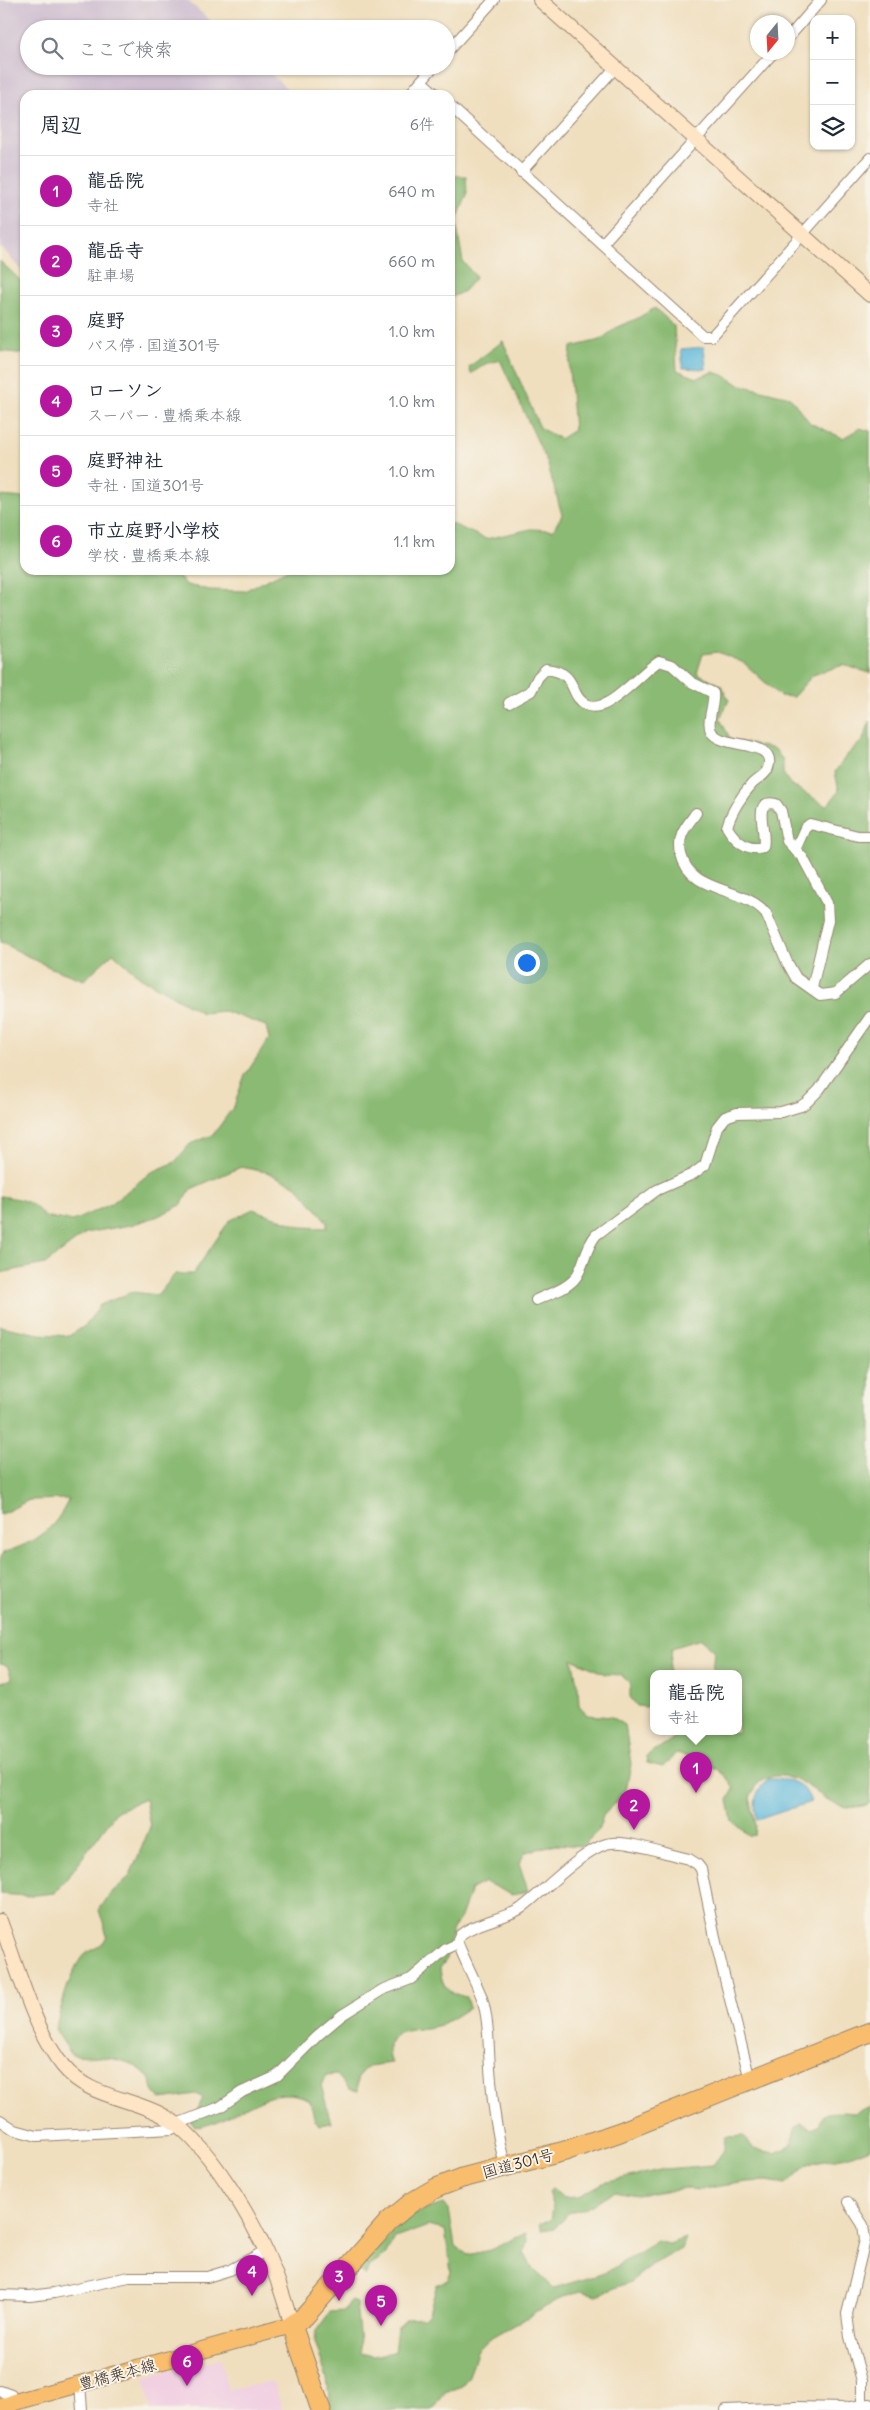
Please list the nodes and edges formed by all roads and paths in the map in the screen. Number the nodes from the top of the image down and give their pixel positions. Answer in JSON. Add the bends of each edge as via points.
{"nodes":[{"id":1,"x":494,"y":0,"type":"edge"},
{"id":2,"x":540,"y":0,"type":"edge"},
{"id":3,"x":821,"y":0,"type":"edge"},
{"id":4,"x":795,"y":30,"type":"edge"},
{"id":5,"x":455,"y":43,"type":"edge"},
{"id":6,"x":767,"y":60,"type":"edge"},
{"id":7,"x":615,"y":68,"type":"junction"},
{"id":8,"x":426,"y":75,"type":"edge"},
{"id":9,"x":421,"y":81,"type":"junction"},
{"id":10,"x":413,"y":90,"type":"edge"},
{"id":11,"x":431,"y":90,"type":"edge"},
{"id":12,"x":455,"y":111,"type":"edge"},
{"id":13,"x":697,"y":140,"type":"junction"},
{"id":14,"x":870,"y":158,"type":"edge"},
{"id":15,"x":521,"y":172,"type":"junction"},
{"id":16,"x":801,"y":234,"type":"junction"},
{"id":17,"x":602,"y":244,"type":"junction"},
{"id":18,"x":870,"y":295,"type":"edge"},
{"id":19,"x":509,"y":703,"type":"dead end"},
{"id":20,"x":696,"y":813,"type":"dead end"},
{"id":21,"x":870,"y":836,"type":"edge"},
{"id":22,"x":795,"y":850,"type":"junction"},
{"id":23,"x":870,"y":964,"type":"edge"},
{"id":24,"x":812,"y":988,"type":"junction"},
{"id":25,"x":870,"y":1016,"type":"edge"},
{"id":26,"x":536,"y":1300,"type":"dead end"},
{"id":27,"x":0,"y":1921,"type":"edge"},
{"id":28,"x":457,"y":1944,"type":"junction"},
{"id":29,"x":870,"y":2032,"type":"edge"},
{"id":30,"x":750,"y":2080,"type":"junction"},
{"id":31,"x":0,"y":2120,"type":"edge"},
{"id":32,"x":177,"y":2124,"type":"junction"},
{"id":33,"x":505,"y":2166,"type":"junction"},
{"id":34,"x":848,"y":2202,"type":"dead end"},
{"id":35,"x":265,"y":2250,"type":"junction"},
{"id":36,"x":0,"y":2295,"type":"edge"},
{"id":37,"x":292,"y":2325,"type":"junction"},
{"id":38,"x":80,"y":2384,"type":"junction"},
{"id":39,"x":0,"y":2391,"type":"edge"},
{"id":40,"x":15,"y":2402,"type":"junction"},
{"id":41,"x":865,"y":2407,"type":"edge"},
{"id":42,"x":0,"y":2408,"type":"edge"},
{"id":43,"x":795,"y":2408,"type":"edge"},
{"id":44,"x":82,"y":2410,"type":"edge"},
{"id":45,"x":321,"y":2410,"type":"edge"},
{"id":46,"x":726,"y":2410,"type":"edge"}],
"edges":[{"from":1,"to":5,"type":"street"},
{"from":2,"to":7,"type":"street"},
{"from":3,"to":4,"type":"street"},
{"from":6,"to":13,"type":"street"},
{"from":7,"to":13,"type":"street"},
{"from":7,"to":15,"type":"street"},
{"from":8,"to":9,"type":"street"},
{"from":9,"to":10,"type":"street"},
{"from":9,"to":11,"type":"street"},
{"from":12,"to":15,"type":"street"},
{"from":13,"to":16,"type":"street"},
{"from":13,"to":17,"type":"street"},
{"from":14,"to":16,"type":"street"},
{"from":15,"to":17,"type":"street"},
{"from":16,"to":17,"type":"street","via":[[712,336],[702,336]]},
{"from":16,"to":18,"type":"street"},
{"from":19,"to":22,"type":"street","via":[[530,691],[546,669],[568,677],[581,700],[595,708],[614,699],[648,667],[659,661],[672,665],[691,682],[713,693],[710,724],[716,737],[764,750],[769,758],[764,775],[746,791],[729,820],[727,827],[733,837],[739,843],[763,848],[766,840],[762,809],[769,802],[776,804],[781,811],[787,841]]},
{"from":20,"to":24,"type":"street","via":[[679,842],[684,867],[690,874],[715,887],[760,906],[796,978]]},
{"from":21,"to":22,"type":"street","via":[[810,824],[804,828]]},
{"from":22,"to":24,"type":"street","via":[[803,858],[827,903],[828,920]]},
{"from":23,"to":24,"type":"street","via":[[836,993],[820,995]]},
{"from":25,"to":26,"type":"street","via":[[807,1102],[781,1112],[737,1113],[725,1117],[717,1127],[705,1165],[657,1190],[596,1235],[589,1244],[576,1278]]},
{"from":27,"to":32,"type":"street","via":[[43,2033],[64,2067],[92,2089],[150,2109]]},
{"from":28,"to":30,"type":"street","via":[[462,1932],[518,1910],[569,1867],[602,1846],[623,1844],[689,1859],[701,1870]]},
{"from":28,"to":32,"type":"street","via":[[446,1948],[411,1979],[382,1990],[342,2016],[277,2076],[242,2092],[220,2107]]},
{"from":28,"to":33,"type":"street","via":[[473,1974],[486,2015],[491,2081]]},
{"from":29,"to":30,"type":"highway","name":"国道301号"},
{"from":30,"to":33,"type":"highway","name":"国道301号","via":[[620,2132],[565,2151]]},
{"from":31,"to":32,"type":"street","via":[[15,2130],[37,2136],[162,2130],[172,2129]]},
{"from":32,"to":35,"type":"street","via":[[197,2141]]},
{"from":33,"to":37,"type":"highway","name":"国道301号","via":[[436,2188],[412,2202],[389,2221],[305,2316]]},
{"from":34,"to":41,"type":"street","via":[[863,2225],[865,2240],[847,2314]]},
{"from":35,"to":36,"type":"street","via":[[230,2270],[207,2277],[129,2277],[54,2294]]},
{"from":35,"to":37,"type":"street"},
{"from":37,"to":38,"type":"main road","name":"豊橋乗本線"},
{"from":37,"to":45,"type":"highway"},
{"from":38,"to":40,"type":"main road","name":"豊橋乗本線"},
{"from":38,"to":44,"type":"street"},
{"from":39,"to":40,"type":"street","via":[[11,2395]]},
{"from":40,"to":42,"type":"main road","name":"豊橋乗本線"},
{"from":41,"to":43,"type":"street"},
{"from":43,"to":46,"type":"street"}]}
